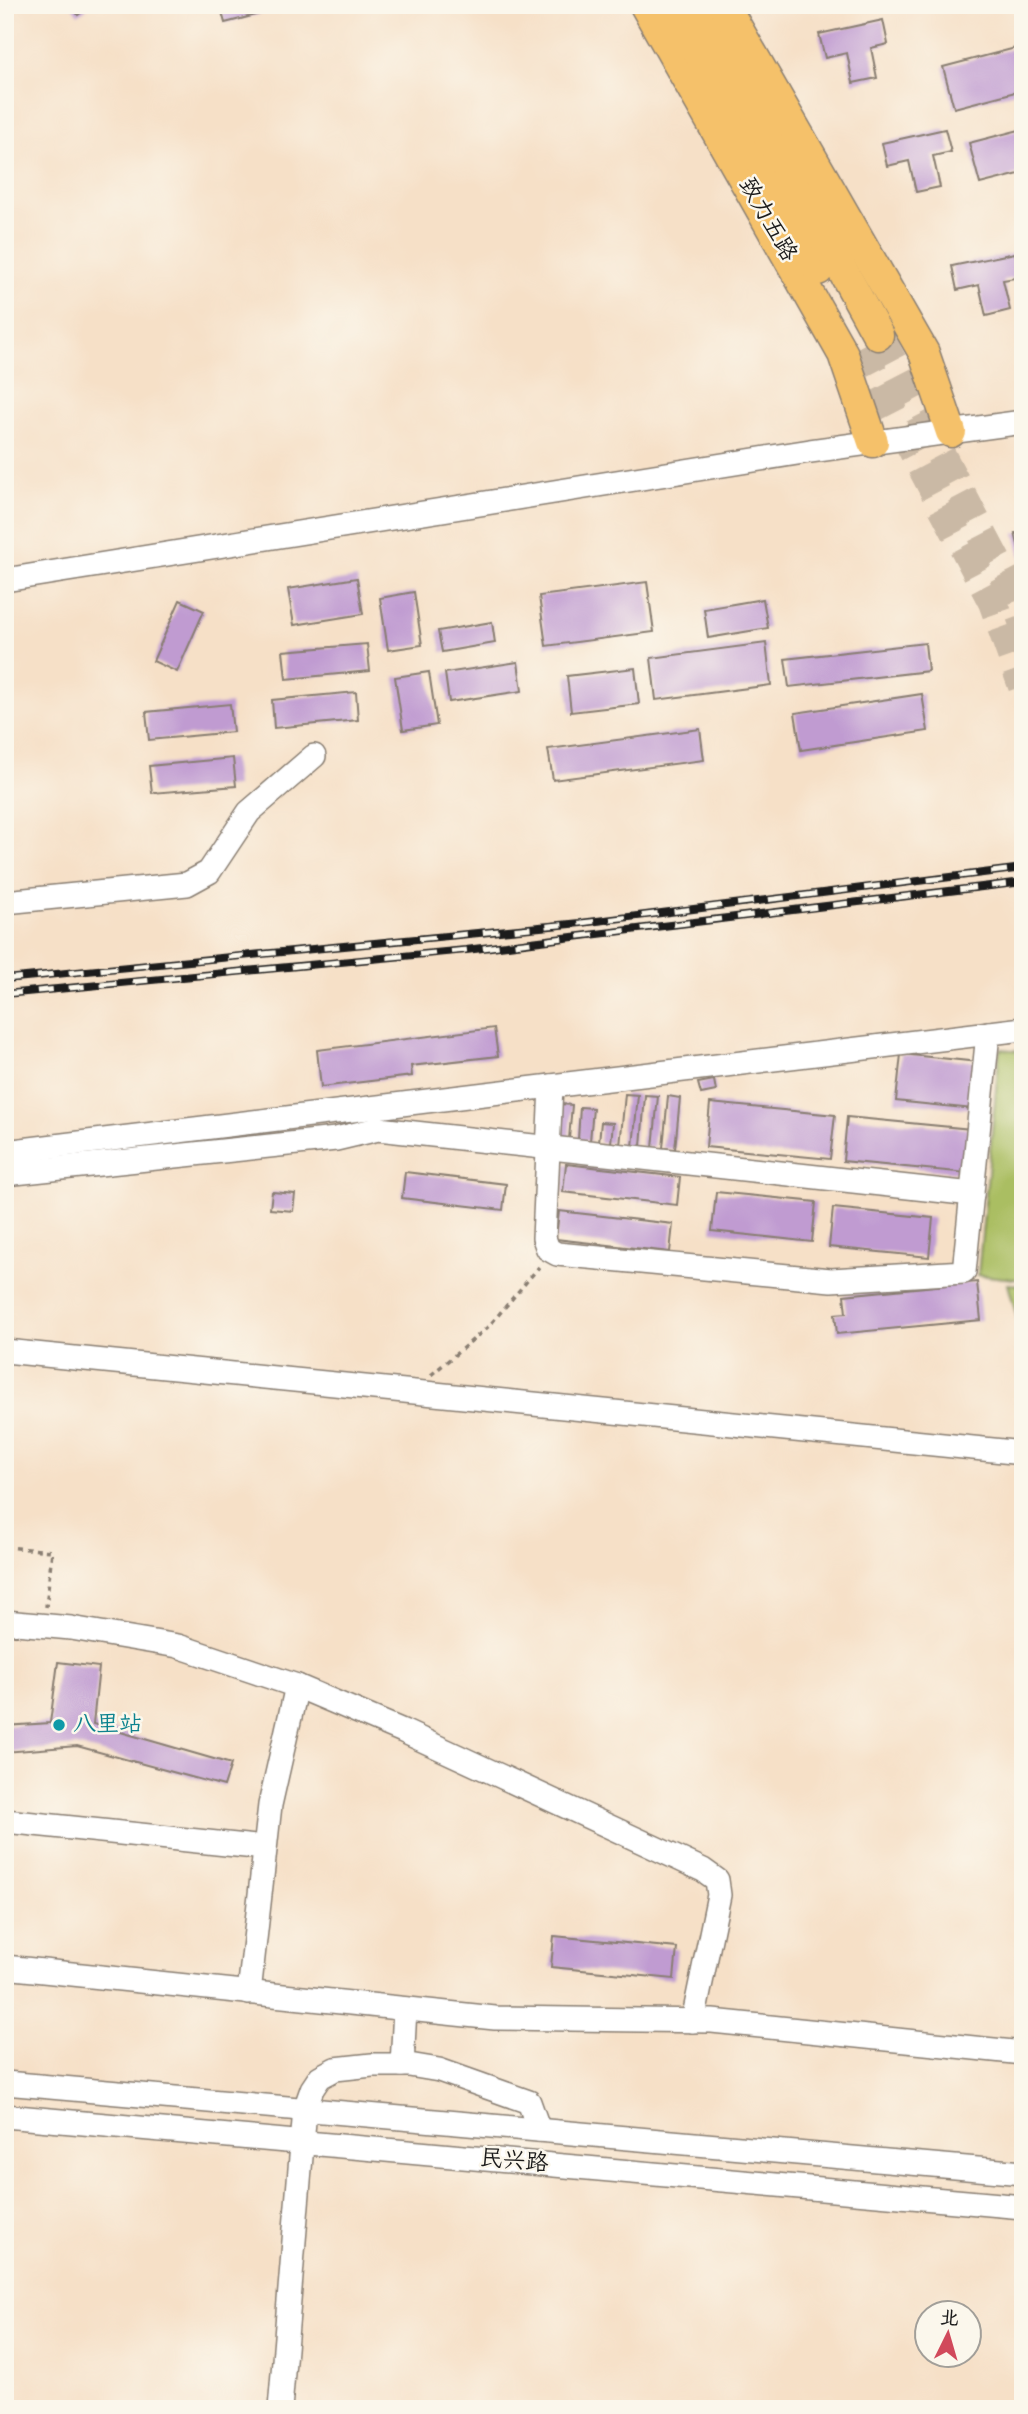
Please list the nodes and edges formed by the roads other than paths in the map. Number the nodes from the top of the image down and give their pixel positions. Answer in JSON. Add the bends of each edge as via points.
{"nodes":[{"id":1,"x":645,"y":5,"type":"edge"},
{"id":2,"x":669,"y":5,"type":"edge"},
{"id":3,"x":697,"y":5,"type":"edge"},
{"id":4,"x":724,"y":5,"type":"edge"},
{"id":5,"x":907,"y":323,"type":"junction"},
{"id":6,"x":860,"y":345,"type":"junction"},
{"id":7,"x":1023,"y":422,"type":"edge"},
{"id":8,"x":950,"y":432,"type":"junction"},
{"id":9,"x":873,"y":442,"type":"junction"},
{"id":10,"x":5,"y":580,"type":"edge"},
{"id":11,"x":314,"y":756,"type":"dead end"},
{"id":12,"x":5,"y":902,"type":"edge"},
{"id":13,"x":1023,"y":1029,"type":"edge"},
{"id":14,"x":988,"y":1033,"type":"junction"},
{"id":15,"x":551,"y":1086,"type":"junction"},
{"id":16,"x":377,"y":1118,"type":"junction"},
{"id":17,"x":550,"y":1146,"type":"junction"},
{"id":18,"x":5,"y":1152,"type":"edge"},
{"id":19,"x":5,"y":1174,"type":"edge"},
{"id":20,"x":972,"y":1194,"type":"junction"},
{"id":21,"x":5,"y":1351,"type":"edge"},
{"id":22,"x":1023,"y":1453,"type":"edge"},
{"id":23,"x":5,"y":1622,"type":"edge"},
{"id":24,"x":298,"y":1686,"type":"junction"},
{"id":25,"x":5,"y":1821,"type":"edge"},
{"id":26,"x":265,"y":1848,"type":"junction"},
{"id":27,"x":5,"y":1967,"type":"edge"},
{"id":28,"x":249,"y":1993,"type":"junction"},
{"id":29,"x":405,"y":2009,"type":"junction"},
{"id":30,"x":693,"y":2021,"type":"junction"},
{"id":31,"x":1023,"y":2053,"type":"edge"},
{"id":32,"x":402,"y":2065,"type":"junction"},
{"id":33,"x":5,"y":2083,"type":"edge"},
{"id":34,"x":305,"y":2109,"type":"junction"},
{"id":35,"x":5,"y":2116,"type":"edge"},
{"id":36,"x":539,"y":2130,"type":"junction"},
{"id":37,"x":302,"y":2143,"type":"junction"},
{"id":38,"x":1023,"y":2173,"type":"edge"},
{"id":39,"x":1023,"y":2207,"type":"edge"},
{"id":40,"x":280,"y":2409,"type":"edge"}],
"edges":[{"from":1,"to":6,"type":"main road","name":"致力五路"},
{"from":2,"to":6,"type":"main road","via":[[725,95]]},
{"from":3,"to":6,"type":"main road"},
{"from":4,"to":5,"type":"main road"},
{"from":5,"to":6,"type":"main road","via":[[880,351],[855,356]]},
{"from":5,"to":8,"type":"main road","via":[[925,353]]},
{"from":6,"to":9,"type":"main road","name":"致力五路"},
{"from":7,"to":8,"type":"street"},
{"from":8,"to":9,"type":"street"},
{"from":9,"to":10,"type":"street"},
{"from":11,"to":12,"type":"street","via":[[249,812],[209,872],[187,884]]},
{"from":13,"to":14,"type":"street"},
{"from":14,"to":15,"type":"street"},
{"from":14,"to":20,"type":"street"},
{"from":15,"to":16,"type":"street"},
{"from":15,"to":17,"type":"street"},
{"from":16,"to":17,"type":"street"},
{"from":16,"to":18,"type":"street"},
{"from":16,"to":19,"type":"street","via":[[336,1139]]},
{"from":17,"to":20,"type":"street"},
{"from":17,"to":20,"type":"street","via":[[544,1238],[548,1250],[557,1254],[831,1280],[964,1272]]},
{"from":21,"to":22,"type":"street"},
{"from":23,"to":24,"type":"street","via":[[178,1646]]},
{"from":24,"to":26,"type":"street","via":[[275,1779]]},
{"from":24,"to":30,"type":"street","via":[[717,1880],[719,1895]]},
{"from":25,"to":26,"type":"street"},
{"from":26,"to":28,"type":"street"},
{"from":27,"to":28,"type":"street"},
{"from":28,"to":29,"type":"street"},
{"from":29,"to":30,"type":"street","via":[[495,2018]]},
{"from":29,"to":32,"type":"street"},
{"from":30,"to":31,"type":"street"},
{"from":32,"to":34,"type":"street","via":[[335,2069],[320,2077]]},
{"from":32,"to":36,"type":"street","via":[[439,2070],[529,2102]]},
{"from":33,"to":34,"type":"street","name":"民兴路"},
{"from":34,"to":36,"type":"street","name":"民兴路"},
{"from":34,"to":37,"type":"street"},
{"from":35,"to":37,"type":"street","name":"民兴路"},
{"from":36,"to":38,"type":"street","name":"民兴路"},
{"from":37,"to":39,"type":"street","name":"民兴路"},
{"from":37,"to":40,"type":"street"}]}
